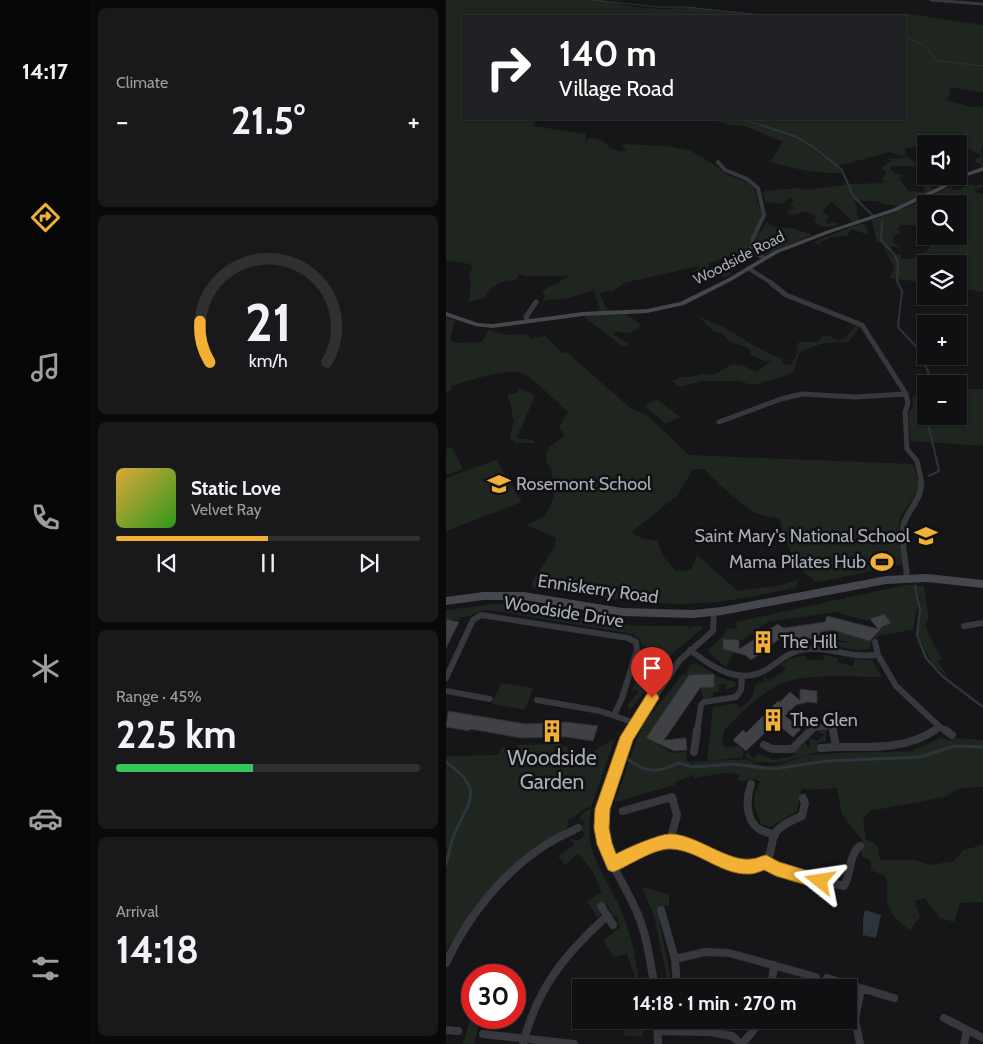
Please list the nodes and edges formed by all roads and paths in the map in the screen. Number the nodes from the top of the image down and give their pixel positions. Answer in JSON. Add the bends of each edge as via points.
{"nodes":[{"id":1,"x":931,"y":0,"type":"edge"},
{"id":2,"x":983,"y":4,"type":"edge"},
{"id":3,"x":718,"y":162,"type":"dead end"},
{"id":4,"x":983,"y":168,"type":"edge"},
{"id":5,"x":764,"y":258,"type":"junction"},
{"id":6,"x":748,"y":268,"type":"junction"},
{"id":7,"x":536,"y":302,"type":"dead end"},
{"id":8,"x":446,"y":314,"type":"edge"},
{"id":9,"x":526,"y":320,"type":"junction"},
{"id":10,"x":906,"y":394,"type":"junction"},
{"id":11,"x":719,"y":422,"type":"dead end"},
{"id":12,"x":907,"y":578,"type":"junction"},
{"id":13,"x":983,"y":584,"type":"edge"},
{"id":14,"x":446,"y":601,"type":"edge"},
{"id":15,"x":714,"y":612,"type":"junction"},
{"id":16,"x":983,"y":623,"type":"edge"},
{"id":17,"x":964,"y":626,"type":"dead end"},
{"id":18,"x":875,"y":642,"type":"dead end"},
{"id":19,"x":690,"y":650,"type":"junction"},
{"id":20,"x":878,"y":655,"type":"junction"},
{"id":21,"x":742,"y":676,"type":"junction"},
{"id":22,"x":446,"y":678,"type":"edge"},
{"id":23,"x":446,"y":691,"type":"edge"},
{"id":24,"x":490,"y":699,"type":"dead end"},
{"id":25,"x":537,"y":700,"type":"dead end"},
{"id":26,"x":614,"y":715,"type":"junction"},
{"id":27,"x":831,"y":716,"type":"dead end"},
{"id":28,"x":635,"y":723,"type":"junction"},
{"id":29,"x":833,"y":726,"type":"junction"},
{"id":30,"x":940,"y":727,"type":"junction"},
{"id":31,"x":952,"y":736,"type":"dead end"},
{"id":32,"x":764,"y":745,"type":"dead end"},
{"id":33,"x":836,"y":747,"type":"junction"},
{"id":34,"x":821,"y":748,"type":"dead end"},
{"id":35,"x":694,"y":752,"type":"dead end"},
{"id":36,"x":751,"y":784,"type":"dead end"},
{"id":37,"x":803,"y":798,"type":"dead end"},
{"id":38,"x":622,"y":811,"type":"dead end"},
{"id":39,"x":578,"y":828,"type":"dead end"},
{"id":40,"x":775,"y":836,"type":"junction"},
{"id":41,"x":670,"y":841,"type":"junction"},
{"id":42,"x":860,"y":846,"type":"dead end"},
{"id":43,"x":766,"y":862,"type":"junction"},
{"id":44,"x":613,"y":864,"type":"junction"},
{"id":45,"x":601,"y":906,"type":"dead end"},
{"id":46,"x":661,"y":910,"type":"dead end"},
{"id":47,"x":607,"y":916,"type":"junction"},
{"id":48,"x":613,"y":925,"type":"dead end"},
{"id":49,"x":675,"y":959,"type":"junction"},
{"id":50,"x":446,"y":963,"type":"edge"},
{"id":51,"x":774,"y":965,"type":"junction"},
{"id":52,"x":816,"y":977,"type":"dead end"},
{"id":53,"x":827,"y":978,"type":"dead end"},
{"id":54,"x":653,"y":979,"type":"edge"},
{"id":55,"x":676,"y":979,"type":"edge"},
{"id":56,"x":772,"y":979,"type":"edge"},
{"id":57,"x":861,"y":988,"type":"junction"},
{"id":58,"x":894,"y":998,"type":"dead end"},
{"id":59,"x":944,"y":1018,"type":"dead end"},
{"id":60,"x":658,"y":1029,"type":"edge"},
{"id":61,"x":754,"y":1029,"type":"edge"},
{"id":62,"x":446,"y":1030,"type":"edge"},
{"id":63,"x":967,"y":1030,"type":"junction"},
{"id":64,"x":458,"y":1031,"type":"dead end"},
{"id":65,"x":658,"y":1032,"type":"junction"},
{"id":66,"x":483,"y":1034,"type":"dead end"},
{"id":67,"x":983,"y":1038,"type":"edge"},
{"id":68,"x":524,"y":1042,"type":"edge"},
{"id":69,"x":574,"y":1044,"type":"edge"},
{"id":70,"x":658,"y":1044,"type":"edge"},
{"id":71,"x":741,"y":1044,"type":"edge"},
{"id":72,"x":860,"y":1044,"type":"edge"},
{"id":73,"x":964,"y":1044,"type":"edge"}],
"edges":[{"from":1,"to":2,"type":"street"},
{"from":3,"to":5,"type":"street","via":[[725,170],[747,179],[758,188],[764,216],[751,248],[753,253]]},
{"from":4,"to":5,"type":"street","name":"Woodside Road","via":[[894,210]]},
{"from":5,"to":6,"type":"street","name":"Woodside Road"},
{"from":6,"to":9,"type":"street","name":"Woodside Road","via":[[682,304],[662,309]]},
{"from":6,"to":10,"type":"street","via":[[786,295],[862,325]]},
{"from":7,"to":9,"type":"street"},
{"from":8,"to":9,"type":"street","name":"Woodside Road","via":[[481,326]]},
{"from":10,"to":11,"type":"street","via":[[855,397],[802,394]]},
{"from":10,"to":12,"type":"street","via":[[908,449],[917,461],[922,484],[920,496],[903,528]]},
{"from":12,"to":13,"type":"street","name":"Enniskerry Road"},
{"from":12,"to":15,"type":"street","name":"Enniskerry Road","via":[[874,581]]},
{"from":14,"to":15,"type":"street","name":"Enniskerry Road","via":[[482,596],[524,596],[642,614]]},
{"from":15,"to":19,"type":"street","via":[[713,631]]},
{"from":16,"to":17,"type":"street"},
{"from":18,"to":20,"type":"street"},
{"from":19,"to":21,"type":"street","via":[[721,672]]},
{"from":19,"to":28,"type":"street"},
{"from":20,"to":21,"type":"street","via":[[799,650],[782,656],[764,672]]},
{"from":20,"to":30,"type":"street","via":[[896,686]]},
{"from":21,"to":35,"type":"street","via":[[742,690],[736,697],[700,705]]},
{"from":22,"to":26,"type":"street","name":"Woodside Drive","via":[[473,620],[481,615],[628,638],[636,642],[637,650]]},
{"from":23,"to":24,"type":"street"},
{"from":25,"to":26,"type":"street"},
{"from":26,"to":28,"type":"street"},
{"from":27,"to":29,"type":"street"},
{"from":28,"to":44,"type":"street","via":[[619,756],[602,809],[604,844]]},
{"from":29,"to":32,"type":"street","via":[[814,728],[792,749],[785,751]]},
{"from":29,"to":33,"type":"street"},
{"from":30,"to":31,"type":"street"},
{"from":30,"to":33,"type":"street","via":[[923,739],[910,743]]},
{"from":33,"to":34,"type":"street"},
{"from":36,"to":40,"type":"street","via":[[747,804],[754,824]]},
{"from":37,"to":40,"type":"street","via":[[802,816],[791,821]]},
{"from":38,"to":41,"type":"street","via":[[672,797],[677,815]]},
{"from":39,"to":50,"type":"street","via":[[548,843],[516,867],[478,911],[457,940]]},
{"from":40,"to":43,"type":"street"},
{"from":41,"to":43,"type":"street","via":[[742,866]]},
{"from":41,"to":44,"type":"street","via":[[631,853]]},
{"from":42,"to":43,"type":"street","via":[[855,850],[844,886],[782,871]]},
{"from":44,"to":54,"type":"street","via":[[637,911]]},
{"from":45,"to":47,"type":"street"},
{"from":46,"to":49,"type":"street"},
{"from":47,"to":48,"type":"street"},
{"from":47,"to":68,"type":"street","via":[[576,944],[546,981]]},
{"from":49,"to":51,"type":"street","via":[[705,952],[729,953]]},
{"from":49,"to":55,"type":"street"},
{"from":51,"to":52,"type":"street"},
{"from":51,"to":56,"type":"street"},
{"from":53,"to":57,"type":"street"},
{"from":57,"to":58,"type":"street"},
{"from":57,"to":72,"type":"street","via":[[855,1019]]},
{"from":59,"to":63,"type":"street"},
{"from":60,"to":65,"type":"street"},
{"from":61,"to":71,"type":"street"},
{"from":62,"to":64,"type":"street"},
{"from":63,"to":67,"type":"street"},
{"from":63,"to":73,"type":"street"},
{"from":65,"to":70,"type":"street"},
{"from":65,"to":71,"type":"street","via":[[710,1032],[732,1036]]},
{"from":66,"to":68,"type":"street"},
{"from":68,"to":69,"type":"street"}]}
